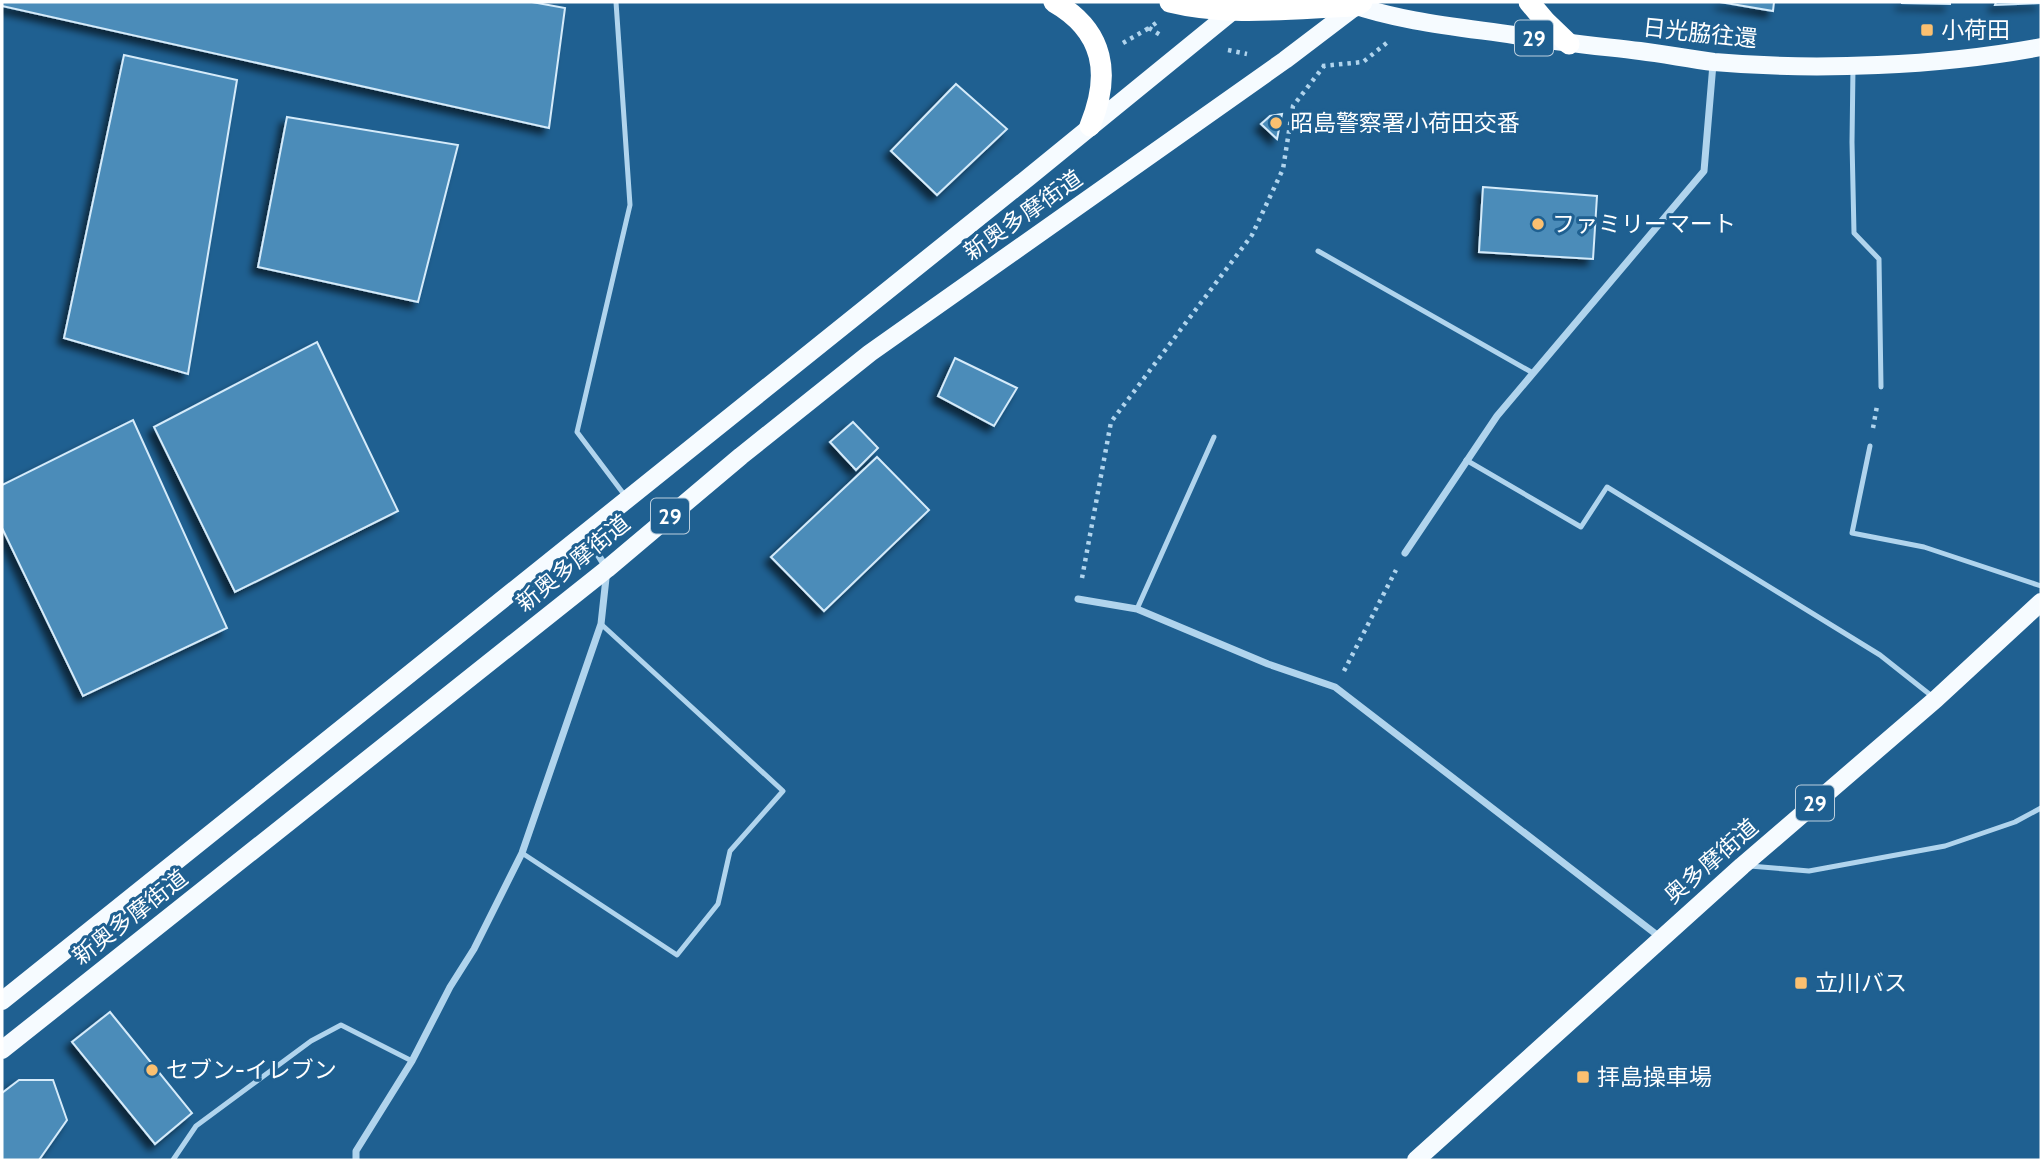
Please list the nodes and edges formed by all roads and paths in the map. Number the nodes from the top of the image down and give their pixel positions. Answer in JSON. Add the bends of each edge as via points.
{"nodes":[{"id":1,"x":616,"y":2,"type":"edge"},
{"id":2,"x":1054,"y":2,"type":"edge"},
{"id":3,"x":1529,"y":2,"type":"edge"},
{"id":4,"x":1176,"y":3,"type":"edge"},
{"id":5,"x":1354,"y":3,"type":"edge"},
{"id":6,"x":1239,"y":6,"type":"edge"},
{"id":7,"x":1191,"y":44,"type":"junction"},
{"id":8,"x":1569,"y":44,"type":"junction"},
{"id":9,"x":2041,"y":47,"type":"edge"},
{"id":10,"x":1285,"y":60,"type":"junction"},
{"id":11,"x":1363,"y":62,"type":"dead end"},
{"id":12,"x":1713,"y":62,"type":"junction"},
{"id":13,"x":1853,"y":65,"type":"junction"},
{"id":14,"x":1324,"y":66,"type":"junction"},
{"id":15,"x":1090,"y":126,"type":"junction"},
{"id":16,"x":1318,"y":251,"type":"dead end"},
{"id":17,"x":1533,"y":373,"type":"junction"},
{"id":18,"x":1881,"y":387,"type":"joint"},
{"id":19,"x":1214,"y":437,"type":"dead end"},
{"id":20,"x":1870,"y":446,"type":"joint"},
{"id":21,"x":1466,"y":460,"type":"junction"},
{"id":22,"x":628,"y":499,"type":"junction"},
{"id":23,"x":585,"y":533,"type":"junction"},
{"id":24,"x":1405,"y":553,"type":"joint"},
{"id":25,"x":607,"y":569,"type":"junction"},
{"id":26,"x":2041,"y":586,"type":"edge"},
{"id":27,"x":1078,"y":599,"type":"joint"},
{"id":28,"x":2041,"y":602,"type":"edge"},
{"id":29,"x":1137,"y":609,"type":"junction"},
{"id":30,"x":601,"y":625,"type":"junction"},
{"id":31,"x":1335,"y":687,"type":"junction"},
{"id":32,"x":1936,"y":699,"type":"junction"},
{"id":33,"x":2041,"y":808,"type":"edge"},
{"id":34,"x":522,"y":853,"type":"junction"},
{"id":35,"x":1742,"y":866,"type":"junction"},
{"id":36,"x":1661,"y":938,"type":"junction"},
{"id":37,"x":2,"y":1001,"type":"edge"},
{"id":38,"x":2,"y":1050,"type":"edge"},
{"id":39,"x":412,"y":1061,"type":"junction"},
{"id":40,"x":173,"y":1160,"type":"edge"},
{"id":41,"x":356,"y":1160,"type":"edge"},
{"id":42,"x":1416,"y":1160,"type":"edge"}],
"edges":[{"from":1,"to":22,"type":"lane","via":[[630,205],[577,432]]},
{"from":2,"to":15,"type":"highway","via":[[1083,23],[1098,52],[1101,92]]},
{"from":3,"to":8,"type":"highway"},
{"from":4,"to":6,"type":"highway"},
{"from":4,"to":7,"type":"path","via":[[1149,28]]},
{"from":5,"to":6,"type":"highway"},
{"from":5,"to":8,"type":"main road","name":"日光脇往還","number":"29","via":[[1415,21]]},
{"from":5,"to":10,"type":"main road","name":"新奥多摩街道","number":"29"},
{"from":6,"to":7,"type":"main road","name":"新奥多摩街道","number":"29"},
{"from":7,"to":10,"type":"path"},
{"from":7,"to":15,"type":"main road","name":"新奥多摩街道","number":"29"},
{"from":8,"to":12,"type":"main road","name":"日光脇往還","number":"29"},
{"from":9,"to":13,"type":"main road","name":"日光脇往還","number":"29","via":[[2006,54]]},
{"from":10,"to":14,"type":"path"},
{"from":10,"to":25,"type":"main road","name":"新奥多摩街道","number":"29","via":[[870,353]]},
{"from":11,"to":14,"type":"path"},
{"from":12,"to":13,"type":"main road","name":"日光脇往還","number":"29"},
{"from":12,"to":17,"type":"street","via":[[1704,171]]},
{"from":13,"to":18,"type":"lane","via":[[1854,233],[1879,258]]},
{"from":14,"to":27,"type":"path","via":[[1293,106],[1283,169],[1252,235],[1111,422]]},
{"from":15,"to":22,"type":"main road","name":"新奥多摩街道","number":"29"},
{"from":16,"to":17,"type":"lane"},
{"from":17,"to":21,"type":"street"},
{"from":18,"to":20,"type":"path"},
{"from":19,"to":29,"type":"lane"},
{"from":20,"to":26,"type":"lane","via":[[1852,533],[1924,547]]},
{"from":21,"to":24,"type":"street"},
{"from":21,"to":32,"type":"lane","via":[[1581,527],[1607,487],[1880,655]]},
{"from":22,"to":23,"type":"main road","name":"新奥多摩街道","number":"29"},
{"from":23,"to":25,"type":"street"},
{"from":23,"to":37,"type":"main road","name":"新奥多摩街道","number":"29"},
{"from":24,"to":31,"type":"path"},
{"from":25,"to":30,"type":"street"},
{"from":25,"to":38,"type":"main road","name":"新奥多摩街道","number":"29"},
{"from":27,"to":29,"type":"street"},
{"from":28,"to":32,"type":"main road","name":"奥多摩街道","number":"29"},
{"from":29,"to":31,"type":"street"},
{"from":30,"to":34,"type":"street"},
{"from":30,"to":34,"type":"lane","via":[[783,791],[730,851],[718,904],[677,955]]},
{"from":31,"to":36,"type":"street"},
{"from":32,"to":35,"type":"main road","name":"奥多摩街道","number":"29"},
{"from":33,"to":35,"type":"lane","via":[[1945,846],[1809,871]]},
{"from":34,"to":39,"type":"street"},
{"from":35,"to":36,"type":"main road","name":"奥多摩街道","number":"29"},
{"from":36,"to":42,"type":"main road","name":"奥多摩街道","number":"29"},
{"from":39,"to":40,"type":"lane","via":[[341,1025],[311,1041],[197,1126]]},
{"from":39,"to":41,"type":"street","via":[[356,1151]]}]}
